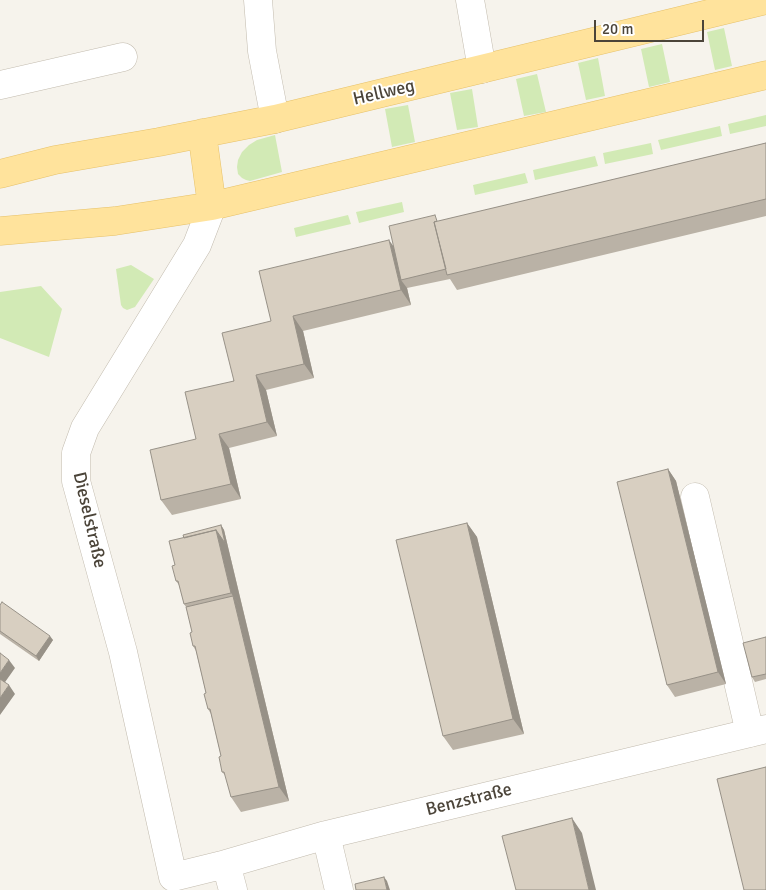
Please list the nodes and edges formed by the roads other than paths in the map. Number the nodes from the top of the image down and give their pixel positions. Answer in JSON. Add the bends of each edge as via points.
{"nodes":[{"id":1,"x":258,"y":0,"type":"edge"},
{"id":2,"x":470,"y":0,"type":"edge"},
{"id":3,"x":766,"y":0,"type":"edge"},
{"id":4,"x":727,"y":5,"type":"edge"},
{"id":5,"x":123,"y":57,"type":"dead end"},
{"id":6,"x":482,"y":69,"type":"junction"},
{"id":7,"x":766,"y":75,"type":"edge"},
{"id":8,"x":0,"y":85,"type":"edge"},
{"id":9,"x":275,"y":119,"type":"junction"},
{"id":10,"x":202,"y":133,"type":"junction"},
{"id":11,"x":0,"y":174,"type":"edge"},
{"id":12,"x":212,"y":206,"type":"junction"},
{"id":13,"x":0,"y":231,"type":"edge"},
{"id":14,"x":695,"y":497,"type":"dead end"},
{"id":15,"x":758,"y":731,"type":"edge"},
{"id":16,"x":326,"y":835,"type":"junction"},
{"id":17,"x":173,"y":877,"type":"joint"},
{"id":18,"x":230,"y":877,"type":"edge"},
{"id":19,"x":339,"y":890,"type":"edge"}],
"edges":[{"from":1,"to":9,"type":"street","via":[[262,51]]},
{"from":2,"to":6,"type":"street"},
{"from":3,"to":4,"type":"main road","name":"Hellweg"},
{"from":4,"to":6,"type":"main road","name":"Hellweg"},
{"from":5,"to":8,"type":"street"},
{"from":6,"to":9,"type":"main road","name":"Hellweg"},
{"from":7,"to":12,"type":"main road"},
{"from":9,"to":10,"type":"main road","name":"Hellweg"},
{"from":10,"to":11,"type":"main road","name":"Hellweg","via":[[56,160]]},
{"from":10,"to":12,"type":"main road","name":"Dieselstraße"},
{"from":12,"to":13,"type":"main road","via":[[115,221]]},
{"from":12,"to":17,"type":"street","name":"Dieselstraße","via":[[197,245],[85,428],[76,453],[76,480],[124,652]]},
{"from":14,"to":15,"type":"street"},
{"from":15,"to":16,"type":"street","name":"Benzstraße"},
{"from":16,"to":18,"type":"street","name":"Benzstraße"},
{"from":16,"to":19,"type":"street"},
{"from":17,"to":18,"type":"street","name":"Benzstraße"}]}
